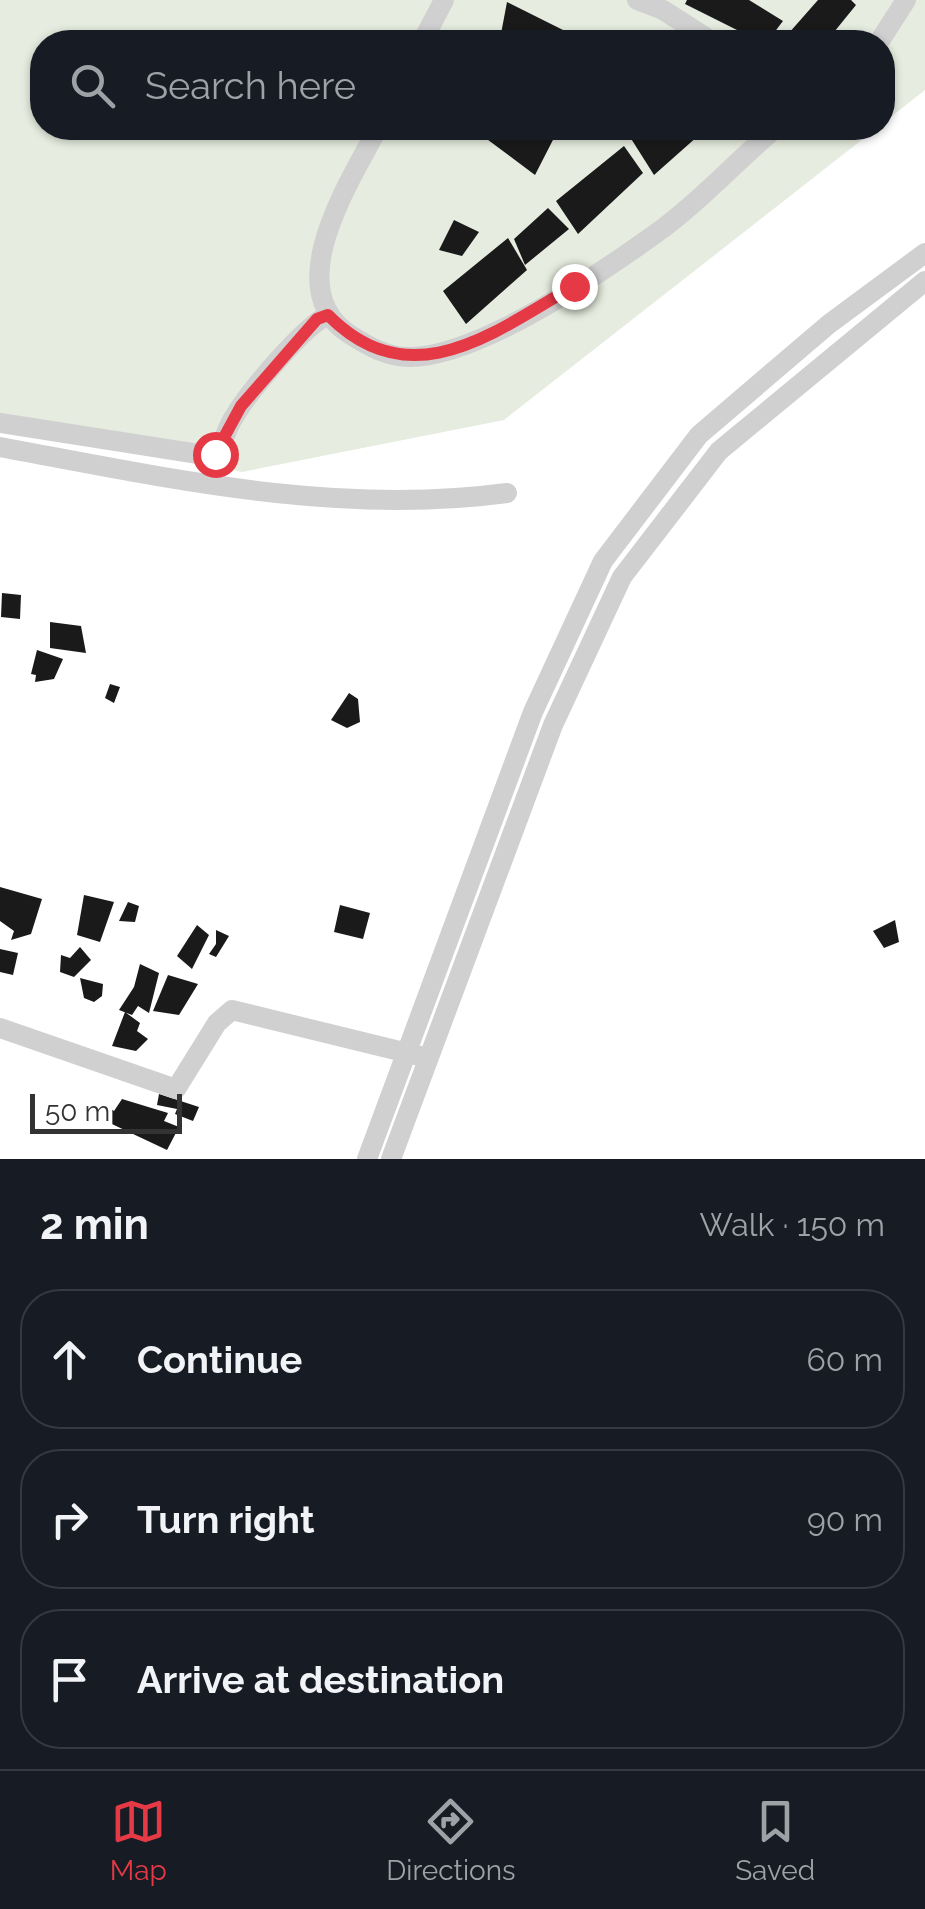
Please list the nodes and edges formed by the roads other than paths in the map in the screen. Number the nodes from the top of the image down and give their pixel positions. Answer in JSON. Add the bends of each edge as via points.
{"nodes":[{"id":1,"x":444,"y":0,"type":"edge"},
{"id":2,"x":637,"y":0,"type":"edge"},
{"id":3,"x":906,"y":0,"type":"edge"},
{"id":4,"x":428,"y":30,"type":"edge"},
{"id":5,"x":694,"y":30,"type":"edge"},
{"id":6,"x":887,"y":30,"type":"edge"},
{"id":7,"x":372,"y":140,"type":"edge"},
{"id":8,"x":762,"y":140,"type":"edge"},
{"id":9,"x":925,"y":253,"type":"edge"},
{"id":10,"x":925,"y":281,"type":"edge"},
{"id":11,"x":328,"y":315,"type":"junction"},
{"id":12,"x":0,"y":423,"type":"edge"},
{"id":13,"x":0,"y":447,"type":"edge"},
{"id":14,"x":507,"y":493,"type":"dead end"},
{"id":15,"x":0,"y":1028,"type":"edge"},
{"id":16,"x":407,"y":1052,"type":"junction"},
{"id":17,"x":429,"y":1058,"type":"junction"},
{"id":18,"x":367,"y":1159,"type":"edge"},
{"id":19,"x":391,"y":1159,"type":"edge"}],
"edges":[{"from":1,"to":4,"type":"street"},
{"from":2,"to":5,"type":"street"},
{"from":3,"to":6,"type":"street"},
{"from":7,"to":11,"type":"street","via":[[322,247],[319,285]]},
{"from":8,"to":11,"type":"street","via":[[663,228],[574,286],[460,347],[409,357],[385,354]]},
{"from":9,"to":16,"type":"street","via":[[699,435],[603,562],[533,712]]},
{"from":10,"to":17,"type":"street","via":[[718,451],[622,577],[553,725]]},
{"from":11,"to":12,"type":"street","via":[[296,340],[241,406],[211,456]]},
{"from":13,"to":14,"type":"street","via":[[268,494],[393,499]]},
{"from":15,"to":16,"type":"street","via":[[176,1089],[232,1010]]},
{"from":16,"to":17,"type":"street"},
{"from":16,"to":18,"type":"street"},
{"from":17,"to":19,"type":"street"}]}
